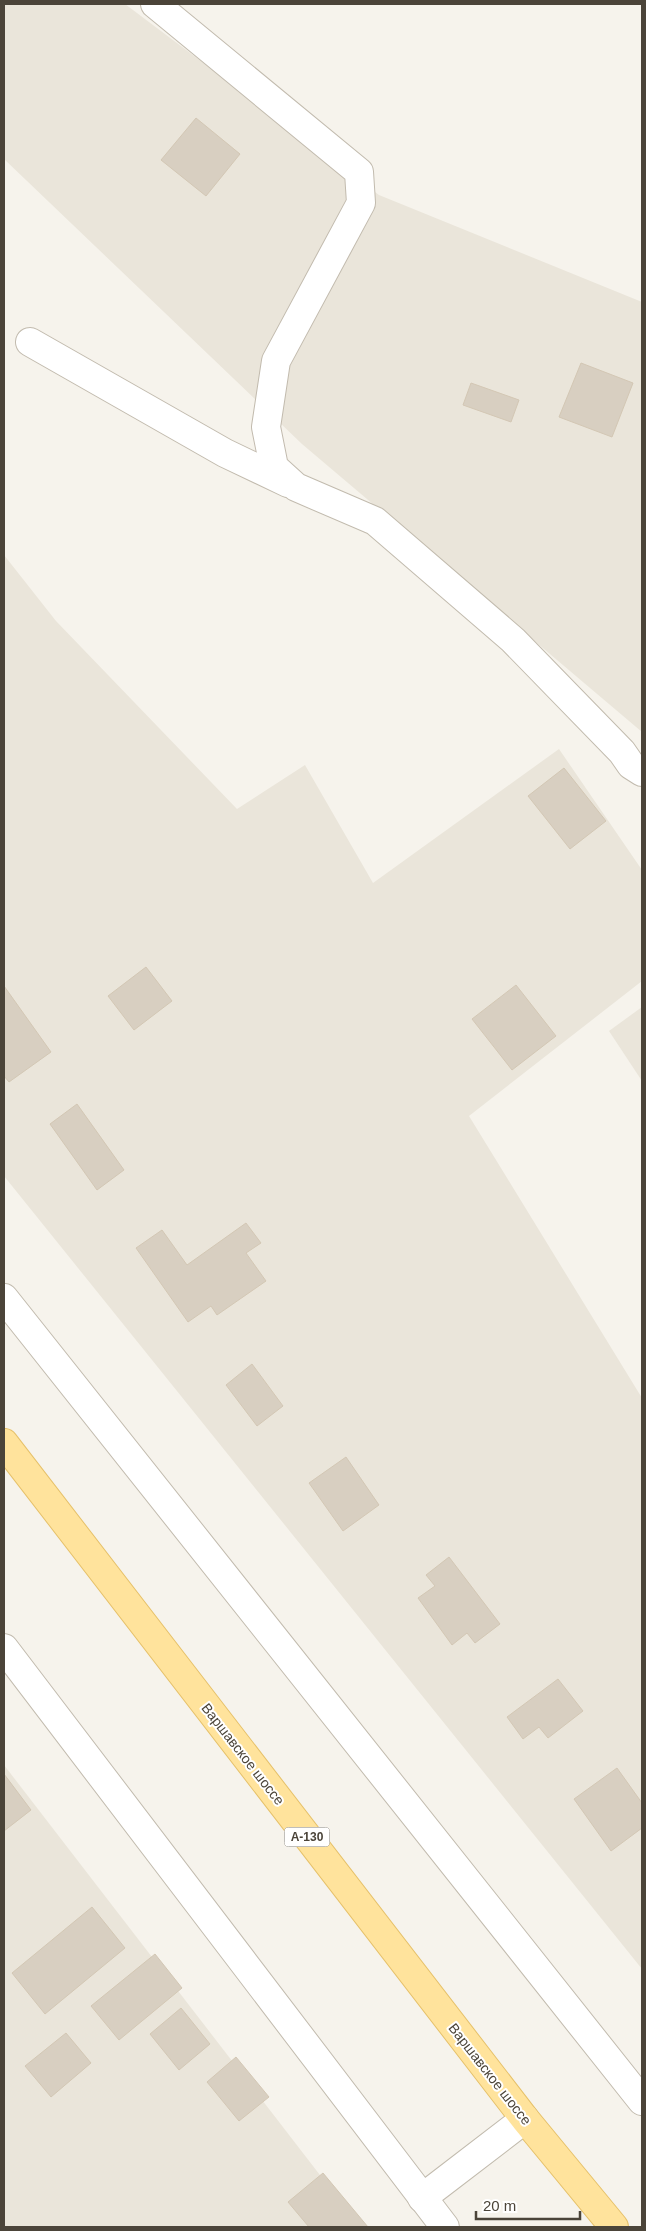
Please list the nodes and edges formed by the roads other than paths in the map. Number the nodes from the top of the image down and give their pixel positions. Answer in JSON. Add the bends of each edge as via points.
{"nodes":[{"id":1,"x":155,"y":4,"type":"edge"},
{"id":2,"x":30,"y":342,"type":"dead end"},
{"id":3,"x":296,"y":487,"type":"junction"},
{"id":4,"x":642,"y":772,"type":"edge"},
{"id":5,"x":4,"y":1298,"type":"edge"},
{"id":6,"x":4,"y":1443,"type":"edge"},
{"id":7,"x":4,"y":1648,"type":"edge"},
{"id":8,"x":642,"y":2100,"type":"edge"},
{"id":9,"x":525,"y":2119,"type":"junction"},
{"id":10,"x":422,"y":2198,"type":"junction"},
{"id":11,"x":446,"y":2227,"type":"edge"},
{"id":12,"x":614,"y":2227,"type":"edge"}],
"edges":[{"from":1,"to":3,"type":"lane","via":[[359,172],[361,203],[276,360],[266,427],[274,467]]},
{"from":2,"to":3,"type":"lane","via":[[224,454]]},
{"from":3,"to":4,"type":"lane","via":[[375,521],[513,640],[631,765]]},
{"from":5,"to":8,"type":"lane"},
{"from":6,"to":9,"type":"main road","name":"Варшавское шоссе","number":"А-130"},
{"from":7,"to":10,"type":"lane"},
{"from":9,"to":10,"type":"lane"},
{"from":9,"to":12,"type":"main road","name":"Варшавское шоссе","number":"А-130"},
{"from":10,"to":11,"type":"lane"}]}
